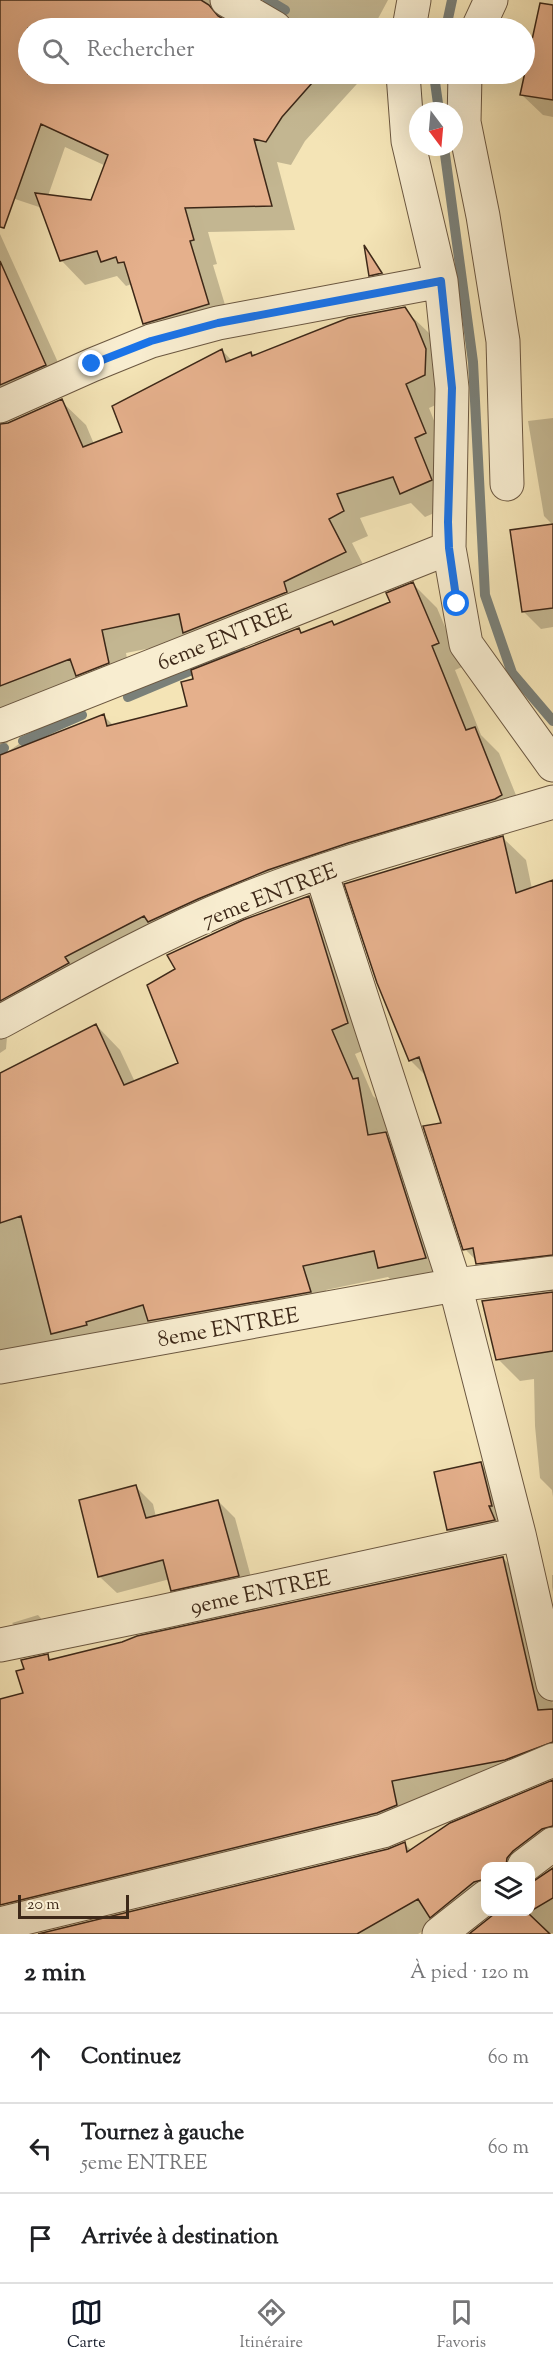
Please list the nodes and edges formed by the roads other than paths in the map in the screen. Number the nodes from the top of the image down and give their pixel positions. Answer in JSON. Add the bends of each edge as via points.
{"nodes":[{"id":1,"x":227,"y":0,"type":"edge"},
{"id":2,"x":414,"y":0,"type":"edge"},
{"id":3,"x":491,"y":0,"type":"edge"},
{"id":4,"x":258,"y":18,"type":"edge"},
{"id":5,"x":411,"y":18,"type":"edge"},
{"id":6,"x":483,"y":18,"type":"edge"},
{"id":7,"x":404,"y":84,"type":"edge"},
{"id":8,"x":465,"y":84,"type":"edge"},
{"id":9,"x":441,"y":281,"type":"junction"},
{"id":10,"x":0,"y":406,"type":"edge"},
{"id":11,"x":507,"y":484,"type":"dead end"},
{"id":12,"x":449,"y":548,"type":"junction"},
{"id":13,"x":0,"y":726,"type":"edge"},
{"id":14,"x":553,"y":765,"type":"edge"},
{"id":15,"x":553,"y":802,"type":"edge"},
{"id":16,"x":321,"y":872,"type":"junction"},
{"id":17,"x":0,"y":1022,"type":"edge"},
{"id":18,"x":553,"y":1273,"type":"edge"},
{"id":19,"x":455,"y":1285,"type":"junction"},
{"id":20,"x":0,"y":1367,"type":"edge"},
{"id":21,"x":519,"y":1534,"type":"junction"},
{"id":22,"x":0,"y":1645,"type":"edge"},
{"id":23,"x":553,"y":1684,"type":"edge"},
{"id":24,"x":553,"y":1760,"type":"edge"},
{"id":25,"x":553,"y":1844,"type":"edge"},
{"id":26,"x":529,"y":1862,"type":"edge"},
{"id":27,"x":481,"y":1901,"type":"edge"},
{"id":28,"x":0,"y":1924,"type":"edge"},
{"id":29,"x":439,"y":1934,"type":"edge"}],
"edges":[{"from":1,"to":4,"type":"street"},
{"from":2,"to":5,"type":"street"},
{"from":3,"to":6,"type":"street"},
{"from":7,"to":9,"type":"street","via":[[408,141]]},
{"from":8,"to":11,"type":"street","via":[[464,122],[503,341]]},
{"from":9,"to":10,"type":"street","via":[[218,323],[151,341]]},
{"from":9,"to":12,"type":"street","via":[[452,388]]},
{"from":12,"to":13,"type":"street","name":"6eme ENTREE"},
{"from":12,"to":14,"type":"street","via":[[465,644]]},
{"from":15,"to":16,"type":"street","name":"7eme ENTREE"},
{"from":16,"to":17,"type":"street","name":"7eme ENTREE","via":[[154,940]]},
{"from":16,"to":19,"type":"street"},
{"from":18,"to":19,"type":"street","name":"8eme ENTREE"},
{"from":19,"to":20,"type":"street","name":"8eme ENTREE"},
{"from":19,"to":21,"type":"street"},
{"from":21,"to":22,"type":"street","name":"9eme ENTREE"},
{"from":21,"to":23,"type":"street"},
{"from":24,"to":28,"type":"street","via":[[383,1831]]},
{"from":25,"to":26,"type":"street"},
{"from":27,"to":29,"type":"street"}]}
